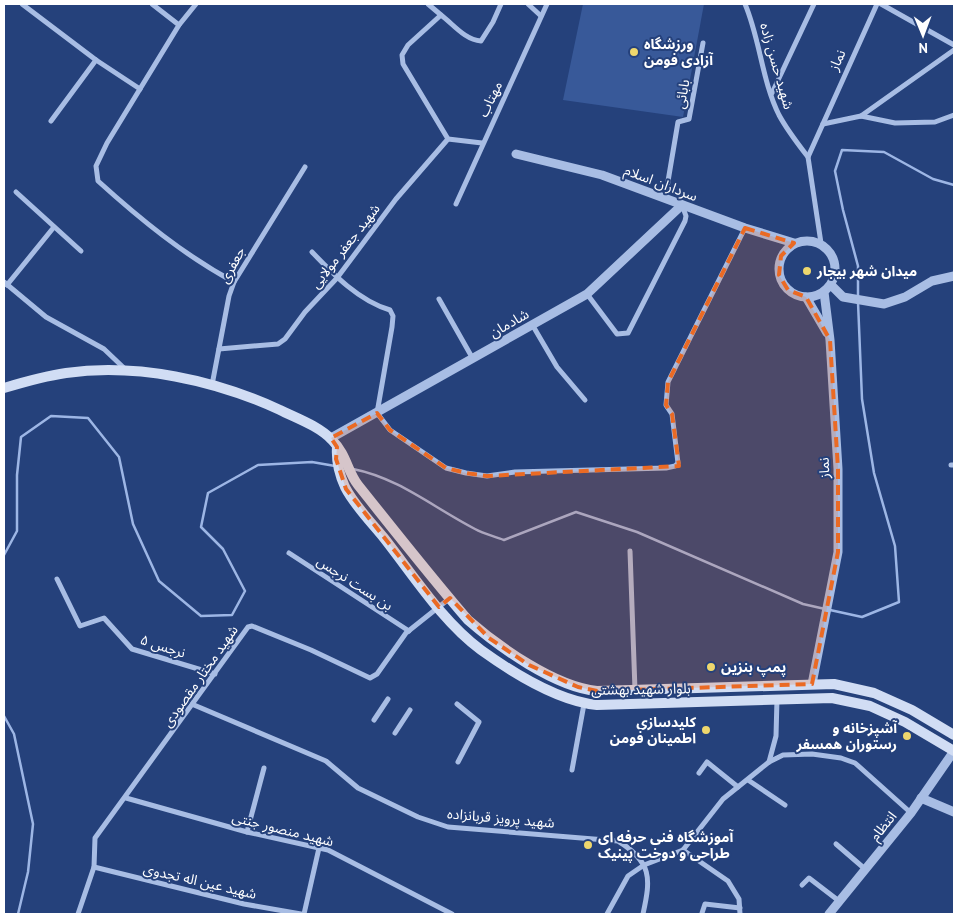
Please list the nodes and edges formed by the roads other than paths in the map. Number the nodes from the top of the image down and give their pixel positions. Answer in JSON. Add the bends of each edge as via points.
{"nodes":[{"id":1,"x":22,"y":4,"type":"edge"},
{"id":2,"x":152,"y":4,"type":"edge"},
{"id":3,"x":196,"y":4,"type":"edge"},
{"id":4,"x":428,"y":4,"type":"edge"},
{"id":5,"x":501,"y":4,"type":"edge"},
{"id":6,"x":528,"y":4,"type":"edge"},
{"id":7,"x":547,"y":4,"type":"edge"},
{"id":8,"x":746,"y":4,"type":"edge"},
{"id":9,"x":814,"y":4,"type":"edge"},
{"id":10,"x":877,"y":4,"type":"edge"},
{"id":11,"x":882,"y":4,"type":"edge"},
{"id":12,"x":441,"y":15,"type":"junction"},
{"id":13,"x":541,"y":16,"type":"junction"},
{"id":14,"x":179,"y":25,"type":"junction"},
{"id":15,"x":702,"y":43,"type":"dead end"},
{"id":16,"x":954,"y":45,"type":"edge"},
{"id":17,"x":954,"y":50,"type":"edge"},
{"id":18,"x":96,"y":60,"type":"junction"},
{"id":19,"x":140,"y":89,"type":"junction"},
{"id":20,"x":772,"y":94,"type":"junction"},
{"id":21,"x":954,"y":115,"type":"edge"},
{"id":22,"x":862,"y":116,"type":"junction"},
{"id":23,"x":51,"y":121,"type":"dead end"},
{"id":24,"x":823,"y":124,"type":"junction"},
{"id":25,"x":448,"y":139,"type":"junction"},
{"id":26,"x":482,"y":143,"type":"junction"},
{"id":27,"x":516,"y":154,"type":"dead end"},
{"id":28,"x":808,"y":157,"type":"junction"},
{"id":29,"x":305,"y":167,"type":"dead end"},
{"id":30,"x":16,"y":192,"type":"dead end"},
{"id":31,"x":665,"y":199,"type":"junction"},
{"id":32,"x":456,"y":204,"type":"dead end"},
{"id":33,"x":682,"y":205,"type":"junction"},
{"id":34,"x":54,"y":227,"type":"junction"},
{"id":35,"x":745,"y":228,"type":"junction"},
{"id":36,"x":794,"y":243,"type":"junction"},
{"id":37,"x":821,"y":243,"type":"junction"},
{"id":38,"x":81,"y":251,"type":"dead end"},
{"id":39,"x":312,"y":252,"type":"dead end"},
{"id":40,"x":954,"y":276,"type":"edge"},
{"id":41,"x":337,"y":278,"type":"junction"},
{"id":42,"x":234,"y":282,"type":"junction"},
{"id":43,"x":6,"y":283,"type":"edge"},
{"id":44,"x":831,"y":285,"type":"junction"},
{"id":45,"x":824,"y":292,"type":"junction"},
{"id":46,"x":587,"y":294,"type":"junction"},
{"id":47,"x":806,"y":297,"type":"junction"},
{"id":48,"x":439,"y":298,"type":"dead end"},
{"id":49,"x":533,"y":326,"type":"junction"},
{"id":50,"x":830,"y":340,"type":"junction"},
{"id":51,"x":219,"y":349,"type":"junction"},
{"id":52,"x":473,"y":360,"type":"junction"},
{"id":53,"x":127,"y":371,"type":"junction"},
{"id":54,"x":212,"y":386,"type":"junction"},
{"id":55,"x":4,"y":388,"type":"edge"},
{"id":56,"x":585,"y":400,"type":"dead end"},
{"id":57,"x":377,"y":413,"type":"junction"},
{"id":58,"x":334,"y":443,"type":"junction"},
{"id":59,"x":340,"y":457,"type":"junction"},
{"id":60,"x":630,"y":550,"type":"dead end"},
{"id":61,"x":289,"y":553,"type":"dead end"},
{"id":62,"x":57,"y":578,"type":"dead end"},
{"id":63,"x":450,"y":598,"type":"junction"},
{"id":64,"x":439,"y":607,"type":"junction"},
{"id":65,"x":409,"y":631,"type":"junction"},
{"id":66,"x":215,"y":674,"type":"junction"},
{"id":67,"x":812,"y":684,"type":"junction"},
{"id":68,"x":694,"y":688,"type":"junction"},
{"id":69,"x":635,"y":690,"type":"junction"},
{"id":70,"x":388,"y":699,"type":"dead end"},
{"id":71,"x":777,"y":699,"type":"junction"},
{"id":72,"x":694,"y":702,"type":"junction"},
{"id":73,"x":457,"y":704,"type":"dead end"},
{"id":74,"x":584,"y":704,"type":"junction"},
{"id":75,"x":194,"y":705,"type":"junction"},
{"id":76,"x":410,"y":710,"type":"dead end"},
{"id":77,"x":374,"y":720,"type":"dead end"},
{"id":78,"x":395,"y":733,"type":"dead end"},
{"id":79,"x":954,"y":735,"type":"edge"},
{"id":80,"x":954,"y":751,"type":"edge"},
{"id":81,"x":458,"y":762,"type":"dead end"},
{"id":82,"x":769,"y":762,"type":"junction"},
{"id":83,"x":264,"y":768,"type":"dead end"},
{"id":84,"x":572,"y":770,"type":"dead end"},
{"id":85,"x":699,"y":773,"type":"dead end"},
{"id":86,"x":748,"y":780,"type":"junction"},
{"id":87,"x":738,"y":787,"type":"junction"},
{"id":88,"x":126,"y":798,"type":"junction"},
{"id":89,"x":921,"y":798,"type":"junction"},
{"id":90,"x":785,"y":805,"type":"dead end"},
{"id":91,"x":954,"y":812,"type":"edge"},
{"id":92,"x":911,"y":813,"type":"junction"},
{"id":93,"x":247,"y":832,"type":"junction"},
{"id":94,"x":836,"y":844,"type":"dead end"},
{"id":95,"x":319,"y":848,"type":"junction"},
{"id":96,"x":683,"y":850,"type":"junction"},
{"id":97,"x":644,"y":865,"type":"junction"},
{"id":98,"x":94,"y":867,"type":"junction"},
{"id":99,"x":865,"y":869,"type":"junction"},
{"id":100,"x":802,"y":885,"type":"dead end"},
{"id":101,"x":839,"y":901,"type":"junction"},
{"id":102,"x":740,"y":911,"type":"edge"},
{"id":103,"x":78,"y":914,"type":"edge"},
{"id":104,"x":303,"y":914,"type":"edge"},
{"id":105,"x":452,"y":914,"type":"edge"},
{"id":106,"x":607,"y":914,"type":"edge"},
{"id":107,"x":643,"y":914,"type":"edge"},
{"id":108,"x":702,"y":914,"type":"edge"},
{"id":109,"x":829,"y":914,"type":"edge"}],
"edges":[{"from":1,"to":18,"type":"street"},
{"from":2,"to":14,"type":"street"},
{"from":3,"to":14,"type":"street"},
{"from":4,"to":12,"type":"street"},
{"from":5,"to":12,"type":"street","via":[[481,41],[460,32]]},
{"from":6,"to":13,"type":"street"},
{"from":7,"to":13,"type":"street","name":"مهتاب"},
{"from":8,"to":20,"type":"street","name":"شهید حسن زاده"},
{"from":9,"to":20,"type":"street"},
{"from":10,"to":24,"type":"street","name":"نماز"},
{"from":11,"to":16,"type":"street"},
{"from":12,"to":25,"type":"street","via":[[408,45],[401,60]]},
{"from":13,"to":26,"type":"street","name":"مهتاب"},
{"from":14,"to":19,"type":"street"},
{"from":15,"to":31,"type":"street","name":"بابائی","via":[[690,119],[678,122]]},
{"from":17,"to":22,"type":"street"},
{"from":18,"to":19,"type":"street"},
{"from":18,"to":23,"type":"street"},
{"from":19,"to":42,"type":"street","via":[[96,166],[98,181],[199,263]]},
{"from":20,"to":28,"type":"street","name":"شهید حسن زاده","via":[[780,116]]},
{"from":21,"to":22,"type":"street","via":[[935,122],[895,124]]},
{"from":22,"to":24,"type":"street"},
{"from":24,"to":28,"type":"street","name":"نماز"},
{"from":25,"to":26,"type":"street"},
{"from":25,"to":41,"type":"street","name":"شهید جعفر مولایی","via":[[396,199]]},
{"from":26,"to":32,"type":"street","name":"مهتاب"},
{"from":27,"to":31,"type":"street","name":"سرداران اسلام","via":[[602,175]]},
{"from":28,"to":37,"type":"street"},
{"from":29,"to":42,"type":"street","name":"جعفری"},
{"from":30,"to":34,"type":"street"},
{"from":31,"to":33,"type":"street","name":"سرداران اسلام"},
{"from":33,"to":35,"type":"street","name":"سرداران اسلام"},
{"from":33,"to":46,"type":"street","name":"شادمان"},
{"from":33,"to":46,"type":"street","via":[[685,221],[628,333],[617,334]]},
{"from":34,"to":38,"type":"street"},
{"from":34,"to":43,"type":"street"},
{"from":35,"to":36,"type":"street","name":"سرداران اسلام"},
{"from":35,"to":57,"type":"street","via":[[668,382],[666,405],[672,414],[678,457],[675,466],[515,472],[487,476],[466,473],[446,468],[390,430]]},
{"from":36,"to":37,"type":"street","via":[[812,240]]},
{"from":36,"to":47,"type":"street","via":[[781,256],[779,275],[788,290]]},
{"from":37,"to":44,"type":"street","via":[[833,257],[835,276]]},
{"from":39,"to":41,"type":"street"},
{"from":40,"to":44,"type":"street","via":[[932,282],[906,297],[884,304],[843,297]]},
{"from":41,"to":51,"type":"street","name":"شهید جعفر مولایی","via":[[278,344]]},
{"from":41,"to":57,"type":"street","via":[[390,310],[393,316]]},
{"from":42,"to":51,"type":"street","name":"جعفری"},
{"from":43,"to":53,"type":"street","via":[[46,317],[104,349]]},
{"from":44,"to":45,"type":"street"},
{"from":45,"to":47,"type":"street"},
{"from":45,"to":50,"type":"street","name":"نماز"},
{"from":46,"to":49,"type":"street","name":"شادمان"},
{"from":47,"to":50,"type":"street"},
{"from":48,"to":52,"type":"street"},
{"from":49,"to":52,"type":"street","name":"شادمان"},
{"from":49,"to":56,"type":"street","via":[[557,368]]},
{"from":50,"to":67,"type":"street","name":"نماز","via":[[838,469],[838,552]]},
{"from":51,"to":54,"type":"street","name":"جعفری"},
{"from":52,"to":57,"type":"street","name":"شادمان"},
{"from":53,"to":54,"type":"main road","via":[[173,376]]},
{"from":53,"to":55,"type":"main road","via":[[68,373]]},
{"from":54,"to":58,"type":"main road","via":[[262,402],[303,421]]},
{"from":57,"to":58,"type":"street","name":"شادمان"},
{"from":58,"to":59,"type":"main road"},
{"from":59,"to":63,"type":"main road","name":"بلوار شهید بهشتی","via":[[356,483]]},
{"from":59,"to":64,"type":"main road","name":"بلوار شهید بهشتی","via":[[346,489]]},
{"from":60,"to":69,"type":"street"},
{"from":61,"to":65,"type":"street","name":"بن بست نرجس"},
{"from":62,"to":66,"type":"street","name":"نرجس ۵","via":[[80,626],[104,618],[132,649]]},
{"from":63,"to":64,"type":"street","name":"شهید مختار مقصودی"},
{"from":63,"to":69,"type":"main road","name":"بلوار شهید بهشتی","via":[[489,638],[529,665],[587,690]]},
{"from":64,"to":65,"type":"street","name":"شهید مختار مقصودی"},
{"from":64,"to":74,"type":"main road","name":"بلوار شهید بهشتی","via":[[480,649],[516,673]]},
{"from":65,"to":66,"type":"street","name":"شهید مختار مقصودی","via":[[377,674],[370,678],[252,626],[248,627]]},
{"from":66,"to":75,"type":"street","name":"شهید مختار مقصودی"},
{"from":67,"to":68,"type":"main road","name":"بلوار شهید بهشتی"},
{"from":67,"to":79,"type":"main road","name":"بلوار شهید بهشتی","via":[[834,684],[874,693],[912,710]]},
{"from":68,"to":69,"type":"main road","name":"بلوار شهید بهشتی"},
{"from":68,"to":72,"type":"main road"},
{"from":70,"to":77,"type":"street"},
{"from":71,"to":72,"type":"main road","name":"بلوار شهید بهشتی"},
{"from":71,"to":80,"type":"main road","name":"بلوار شهید بهشتی","via":[[832,698],[870,706]]},
{"from":71,"to":82,"type":"street","via":[[776,736]]},
{"from":72,"to":74,"type":"main road","name":"بلوار شهید بهشتی"},
{"from":73,"to":81,"type":"street","via":[[479,722]]},
{"from":74,"to":84,"type":"street"},
{"from":75,"to":88,"type":"street","name":"شهید مختار مقصودی"},
{"from":75,"to":97,"type":"street","name":"شهید پرویز قربانزاده","via":[[326,761],[358,788],[418,817],[448,827],[618,841],[635,851]]},
{"from":76,"to":78,"type":"street"},
{"from":80,"to":89,"type":"street","name":"انتظام"},
{"from":82,"to":86,"type":"street"},
{"from":82,"to":92,"type":"street","via":[[783,755],[841,758],[855,764]]},
{"from":83,"to":93,"type":"street"},
{"from":85,"to":87,"type":"street","via":[[707,762]]},
{"from":86,"to":87,"type":"street"},
{"from":86,"to":90,"type":"street"},
{"from":87,"to":96,"type":"street","via":[[723,798]]},
{"from":88,"to":93,"type":"street","name":"شهید منصور جنتی"},
{"from":88,"to":98,"type":"street","name":"شهید مختار مقصودی","via":[[95,838]]},
{"from":89,"to":91,"type":"street"},
{"from":89,"to":92,"type":"street","name":"انتظام"},
{"from":92,"to":99,"type":"street","name":"انتظام"},
{"from":93,"to":95,"type":"street","name":"شهید منصور جنتی"},
{"from":94,"to":99,"type":"street"},
{"from":95,"to":104,"type":"street"},
{"from":95,"to":105,"type":"street","name":"شهید منصور جنتی"},
{"from":96,"to":97,"type":"street"},
{"from":96,"to":102,"type":"street","via":[[728,881],[739,899]]},
{"from":97,"to":106,"type":"street","via":[[628,876]]},
{"from":97,"to":107,"type":"street","via":[[649,888]]},
{"from":98,"to":103,"type":"street","name":"شهید مختار مقصودی"},
{"from":98,"to":104,"type":"street","name":"شهید عین اله تجدوی","via":[[244,904]]},
{"from":99,"to":101,"type":"street","name":"انتظام"},
{"from":100,"to":101,"type":"street","via":[[809,878]]},
{"from":101,"to":109,"type":"street","name":"انتظام"},
{"from":102,"to":108,"type":"street","via":[[704,904]]}]}
